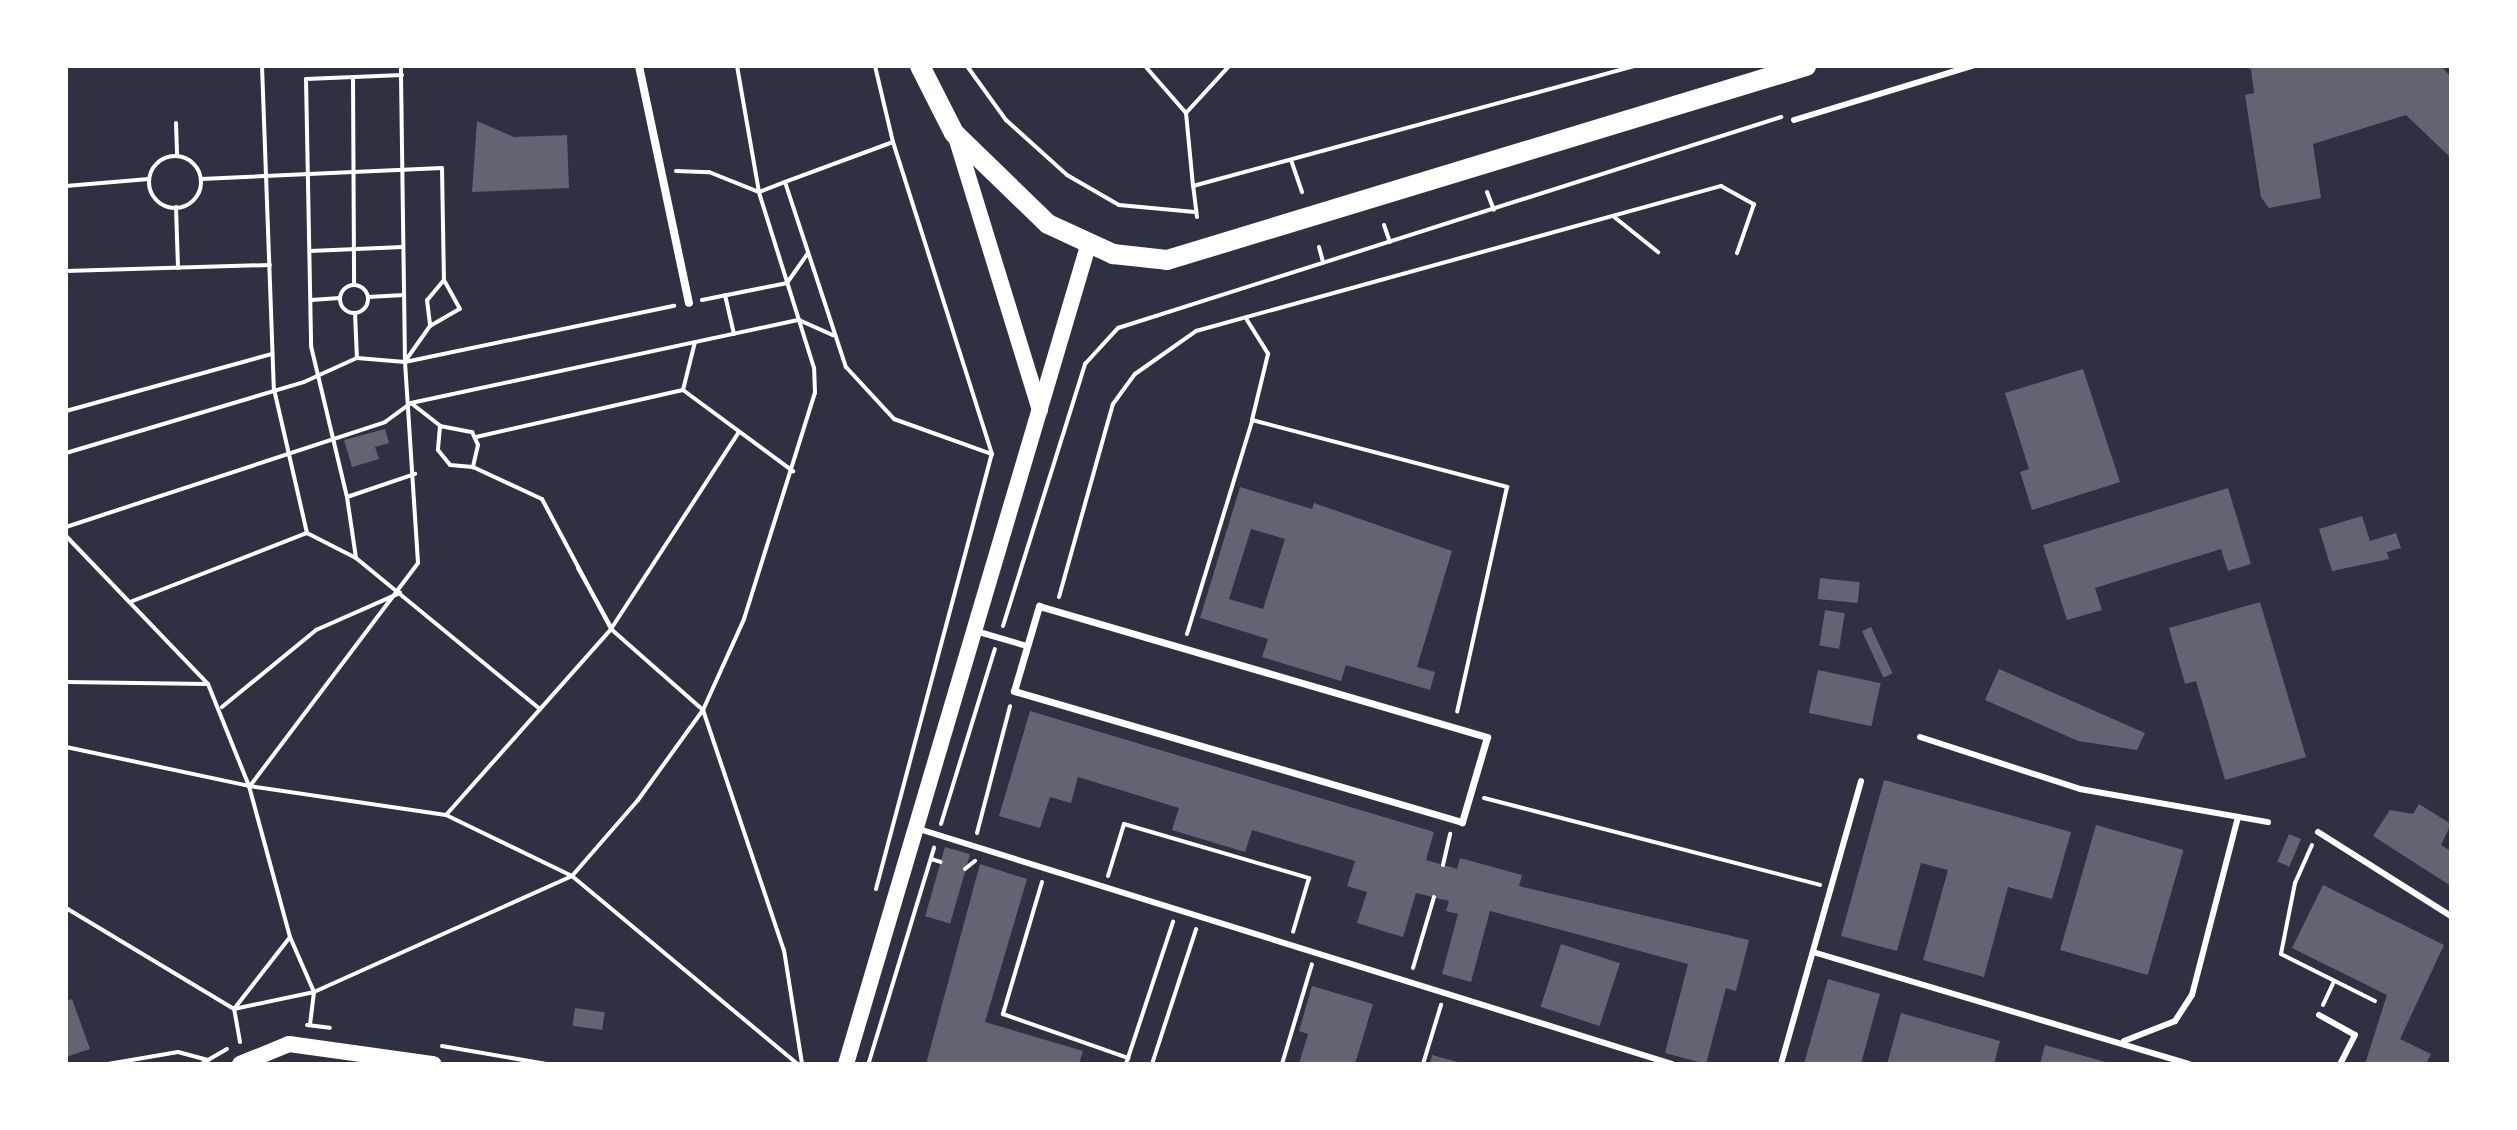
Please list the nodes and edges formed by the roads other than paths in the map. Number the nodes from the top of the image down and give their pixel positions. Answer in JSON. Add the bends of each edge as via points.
{"nodes":[{"id":1,"x":639,"y":66,"type":"edge"},
{"id":2,"x":920,"y":66,"type":"edge"},
{"id":3,"x":1806,"y":66,"type":"edge"},
{"id":4,"x":1972,"y":66,"type":"edge"},
{"id":5,"x":1794,"y":120,"type":"dead end"},
{"id":6,"x":954,"y":133,"type":"junction"},
{"id":7,"x":1088,"y":246,"type":"junction"},
{"id":8,"x":689,"y":303,"type":"road end"},
{"id":9,"x":1040,"y":412,"type":"junction"},
{"id":10,"x":979,"y":632,"type":"junction"},
{"id":11,"x":1027,"y":646,"type":"junction"},
{"id":12,"x":1920,"y":737,"type":"dead end"},
{"id":13,"x":1861,"y":781,"type":"dead end"},
{"id":14,"x":2238,"y":817,"type":"junction"},
{"id":15,"x":2268,"y":822,"type":"dead end"},
{"id":16,"x":919,"y":829,"type":"junction"},
{"id":17,"x":2318,"y":832,"type":"road end"},
{"id":18,"x":2451,"y":916,"type":"edge"},
{"id":19,"x":1813,"y":952,"type":"junction"},
{"id":20,"x":2319,"y":1015,"type":"road end"},
{"id":21,"x":2124,"y":1041,"type":"junction"},
{"id":22,"x":1645,"y":1060,"type":"edge"},
{"id":23,"x":240,"y":1064,"type":"edge"},
{"id":24,"x":430,"y":1064,"type":"edge"},
{"id":25,"x":846,"y":1064,"type":"edge"},
{"id":26,"x":1672,"y":1064,"type":"edge"},
{"id":27,"x":1781,"y":1064,"type":"edge"},
{"id":28,"x":2189,"y":1064,"type":"edge"},
{"id":29,"x":2340,"y":1064,"type":"edge"}],
"edges":[{"from":1,"to":8,"type":"street"},
{"from":2,"to":6,"type":"main road"},
{"from":3,"to":7,"type":"main road","via":[[1193,254],[1135,259]]},
{"from":4,"to":5,"type":"lane"},
{"from":6,"to":7,"type":"main road","via":[[1012,196]]},
{"from":6,"to":9,"type":"main road"},
{"from":7,"to":9,"type":"main road"},
{"from":9,"to":10,"type":"main road"},
{"from":10,"to":11,"type":"lane"},
{"from":10,"to":16,"type":"main road"},
{"from":11,"to":11,"type":"street","via":[[1014,691],[1462,822],[1487,737],[1039,606]]},
{"from":12,"to":14,"type":"lane","via":[[2080,789]]},
{"from":13,"to":19,"type":"lane"},
{"from":14,"to":15,"type":"lane"},
{"from":14,"to":21,"type":"lane","via":[[2192,995],[2175,1021]]},
{"from":16,"to":22,"type":"lane","via":[[1317,950],[1408,986]]},
{"from":16,"to":25,"type":"main road"},
{"from":17,"to":18,"type":"lane"},
{"from":19,"to":21,"type":"lane"},
{"from":19,"to":27,"type":"lane"},
{"from":20,"to":29,"type":"lane","via":[[2355,1035]]},
{"from":21,"to":28,"type":"lane"},
{"from":22,"to":26,"type":"lane"},
{"from":23,"to":24,"type":"main road","via":[[289,1044]]}]}
